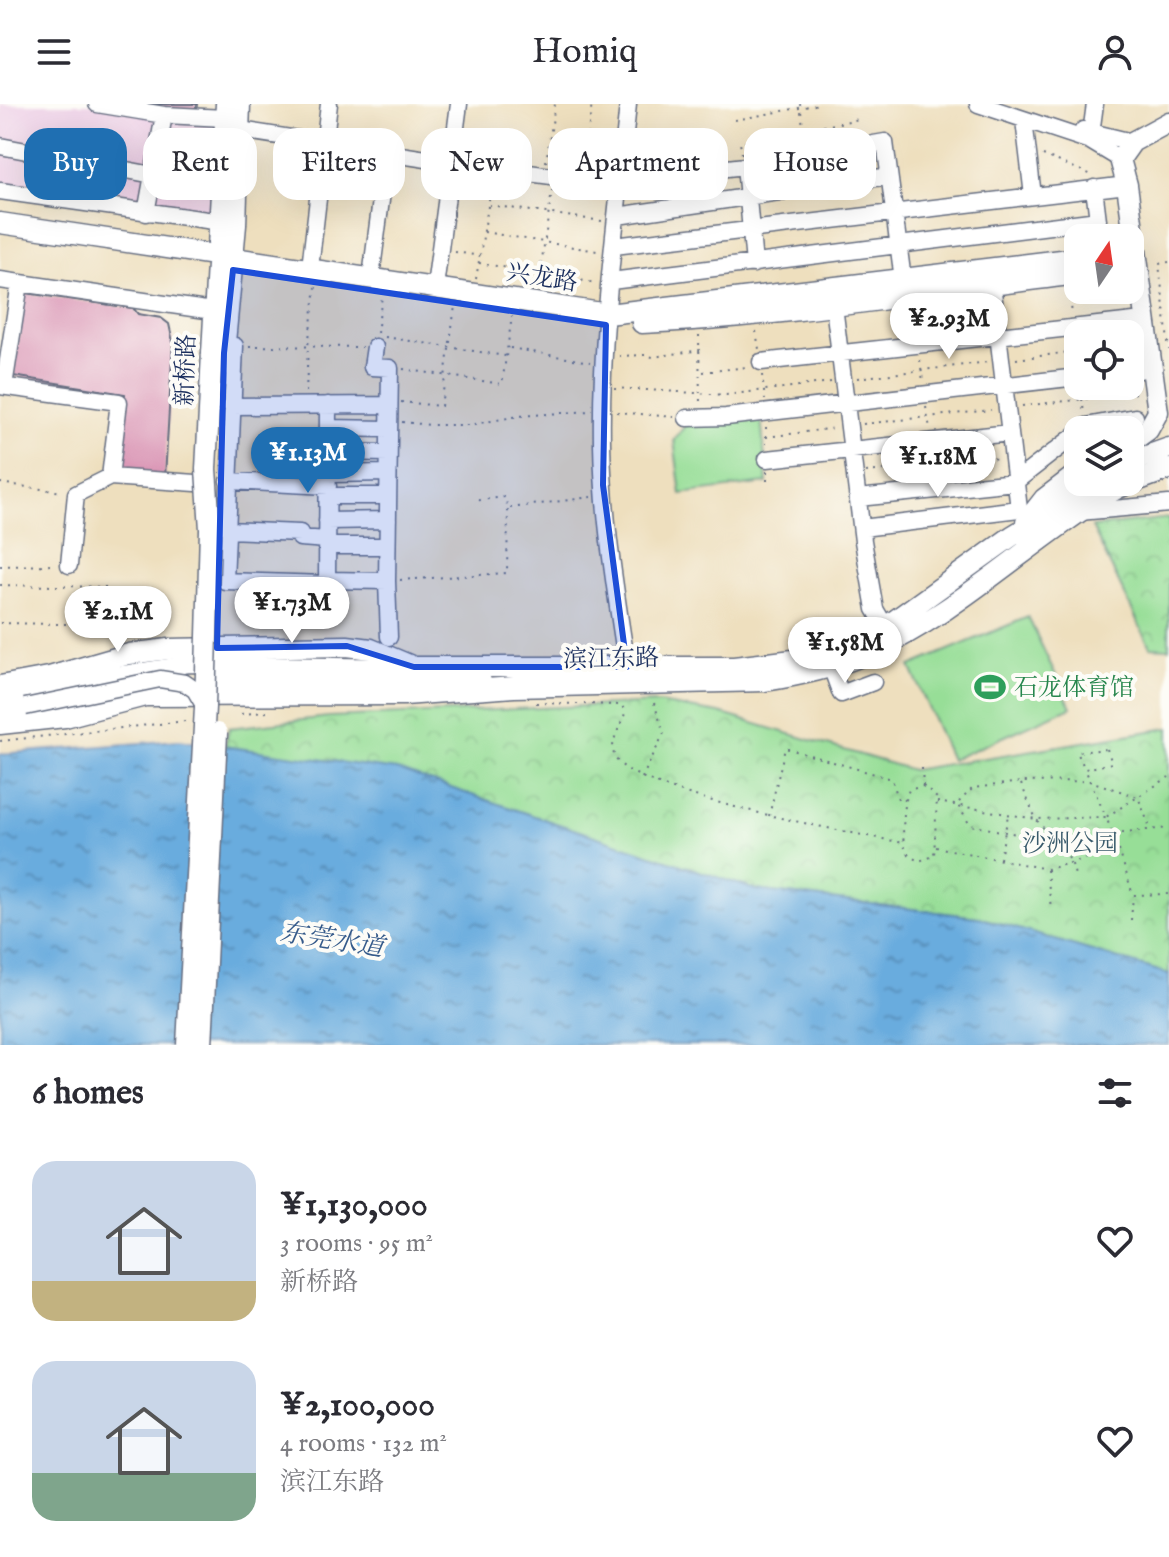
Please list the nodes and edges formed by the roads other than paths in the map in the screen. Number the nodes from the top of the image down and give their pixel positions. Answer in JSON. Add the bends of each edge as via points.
{"nodes":[{"id":1,"x":97,"y":104,"type":"edge"},
{"id":2,"x":240,"y":104,"type":"edge"},
{"id":3,"x":329,"y":104,"type":"edge"},
{"id":4,"x":459,"y":104,"type":"edge"},
{"id":5,"x":628,"y":104,"type":"edge"},
{"id":6,"x":978,"y":104,"type":"edge"},
{"id":7,"x":1005,"y":104,"type":"edge"},
{"id":8,"x":1095,"y":104,"type":"edge"},
{"id":9,"x":164,"y":115,"type":"junction"},
{"id":10,"x":230,"y":117,"type":"edge"},
{"id":11,"x":1024,"y":120,"type":"junction"},
{"id":12,"x":1169,"y":122,"type":"edge"},
{"id":13,"x":162,"y":128,"type":"edge"},
{"id":14,"x":273,"y":128,"type":"edge"},
{"id":15,"x":326,"y":128,"type":"edge"},
{"id":16,"x":456,"y":128,"type":"edge"},
{"id":17,"x":626,"y":128,"type":"edge"},
{"id":18,"x":1169,"y":132,"type":"edge"},
{"id":19,"x":1091,"y":137,"type":"junction"},
{"id":20,"x":876,"y":144,"type":"edge"},
{"id":21,"x":0,"y":146,"type":"edge"},
{"id":22,"x":1129,"y":152,"type":"junction"},
{"id":23,"x":143,"y":173,"type":"edge"},
{"id":24,"x":889,"y":176,"type":"junction"},
{"id":25,"x":876,"y":178,"type":"edge"},
{"id":26,"x":1127,"y":185,"type":"junction"},
{"id":27,"x":1094,"y":188,"type":"junction"},
{"id":28,"x":0,"y":191,"type":"edge"},
{"id":29,"x":1033,"y":196,"type":"junction"},
{"id":30,"x":744,"y":198,"type":"edge"},
{"id":31,"x":148,"y":200,"type":"edge"},
{"id":32,"x":319,"y":200,"type":"edge"},
{"id":33,"x":383,"y":200,"type":"edge"},
{"id":34,"x":446,"y":200,"type":"edge"},
{"id":35,"x":618,"y":200,"type":"edge"},
{"id":36,"x":748,"y":200,"type":"edge"},
{"id":37,"x":146,"y":213,"type":"junction"},
{"id":38,"x":894,"y":214,"type":"junction"},
{"id":39,"x":616,"y":219,"type":"junction"},
{"id":40,"x":214,"y":221,"type":"dead end"},
{"id":41,"x":0,"y":223,"type":"edge"},
{"id":42,"x":1132,"y":224,"type":"edge"},
{"id":43,"x":1134,"y":224,"type":"edge"},
{"id":44,"x":751,"y":230,"type":"junction"},
{"id":45,"x":0,"y":237,"type":"edge"},
{"id":46,"x":899,"y":247,"type":"junction"},
{"id":47,"x":614,"y":250,"type":"junction"},
{"id":48,"x":1064,"y":260,"type":"edge"},
{"id":49,"x":224,"y":262,"type":"junction"},
{"id":50,"x":754,"y":264,"type":"junction"},
{"id":51,"x":313,"y":275,"type":"junction"},
{"id":52,"x":1064,"y":276,"type":"edge"},
{"id":53,"x":0,"y":280,"type":"edge"},
{"id":54,"x":903,"y":280,"type":"junction"},
{"id":55,"x":20,"y":283,"type":"junction"},
{"id":56,"x":611,"y":283,"type":"junction"},
{"id":57,"x":377,"y":284,"type":"junction"},
{"id":58,"x":992,"y":284,"type":"junction"},
{"id":59,"x":435,"y":287,"type":"junction"},
{"id":60,"x":1144,"y":296,"type":"edge"},
{"id":61,"x":464,"y":297,"type":"junction"},
{"id":62,"x":1143,"y":304,"type":"edge"},
{"id":63,"x":834,"y":306,"type":"junction"},
{"id":64,"x":213,"y":311,"type":"junction"},
{"id":65,"x":607,"y":319,"type":"junction"},
{"id":66,"x":7,"y":320,"type":"edge"},
{"id":67,"x":1064,"y":328,"type":"edge"},
{"id":68,"x":998,"y":335,"type":"junction"},
{"id":69,"x":375,"y":347,"type":"road end"},
{"id":70,"x":224,"y":351,"type":"junction"},
{"id":71,"x":840,"y":354,"type":"junction"},
{"id":72,"x":5,"y":355,"type":"edge"},
{"id":73,"x":756,"y":364,"type":"road end"},
{"id":74,"x":1064,"y":379,"type":"edge"},
{"id":75,"x":1004,"y":385,"type":"junction"},
{"id":76,"x":2,"y":386,"type":"edge"},
{"id":77,"x":846,"y":403,"type":"junction"},
{"id":78,"x":328,"y":405,"type":"junction"},
{"id":79,"x":231,"y":406,"type":"junction"},
{"id":80,"x":388,"y":414,"type":"junction"},
{"id":81,"x":1169,"y":416,"type":"edge"},
{"id":82,"x":693,"y":418,"type":"road end"},
{"id":83,"x":328,"y":428,"type":"junction"},
{"id":84,"x":1010,"y":433,"type":"junction"},
{"id":85,"x":1144,"y":433,"type":"edge"},
{"id":86,"x":1064,"y":444,"type":"edge"},
{"id":87,"x":1169,"y":448,"type":"edge"},
{"id":88,"x":852,"y":450,"type":"junction"},
{"id":89,"x":328,"y":452,"type":"junction"},
{"id":90,"x":388,"y":453,"type":"junction"},
{"id":91,"x":1144,"y":457,"type":"edge"},
{"id":92,"x":767,"y":459,"type":"dead end"},
{"id":93,"x":1169,"y":469,"type":"edge"},
{"id":94,"x":388,"y":473,"type":"junction"},
{"id":95,"x":110,"y":477,"type":"junction"},
{"id":96,"x":228,"y":481,"type":"junction"},
{"id":97,"x":1015,"y":482,"type":"junction"},
{"id":98,"x":196,"y":483,"type":"dead end"},
{"id":99,"x":328,"y":485,"type":"junction"},
{"id":100,"x":1064,"y":491,"type":"edge"},
{"id":101,"x":388,"y":496,"type":"junction"},
{"id":102,"x":1076,"y":496,"type":"edge"},
{"id":103,"x":858,"y":498,"type":"junction"},
{"id":104,"x":1169,"y":504,"type":"edge"},
{"id":105,"x":1077,"y":513,"type":"junction"},
{"id":106,"x":388,"y":520,"type":"junction"},
{"id":107,"x":1042,"y":520,"type":"junction"},
{"id":108,"x":327,"y":521,"type":"junction"},
{"id":109,"x":862,"y":528,"type":"junction"},
{"id":110,"x":227,"y":530,"type":"junction"},
{"id":111,"x":327,"y":543,"type":"junction"},
{"id":112,"x":387,"y":546,"type":"junction"},
{"id":113,"x":69,"y":565,"type":"road end"},
{"id":114,"x":387,"y":581,"type":"junction"},
{"id":115,"x":327,"y":582,"type":"junction"},
{"id":116,"x":885,"y":626,"type":"junction"},
{"id":117,"x":389,"y":637,"type":"dead end"},
{"id":118,"x":414,"y":667,"type":"junction"},
{"id":119,"x":627,"y":667,"type":"junction"},
{"id":120,"x":831,"y":667,"type":"junction"},
{"id":121,"x":211,"y":671,"type":"junction"},
{"id":122,"x":873,"y":682,"type":"dead end"},
{"id":123,"x":585,"y":684,"type":"junction"},
{"id":124,"x":0,"y":686,"type":"edge"},
{"id":125,"x":0,"y":698,"type":"edge"},
{"id":126,"x":24,"y":701,"type":"junction"},
{"id":127,"x":205,"y":707,"type":"junction"},
{"id":128,"x":0,"y":710,"type":"edge"},
{"id":129,"x":0,"y":724,"type":"edge"},
{"id":130,"x":187,"y":1045,"type":"edge"},
{"id":131,"x":202,"y":1045,"type":"edge"}],
"edges":[{"from":1,"to":9,"type":"street"},
{"from":2,"to":10,"type":"main road","name":"新桥路"},
{"from":3,"to":15,"type":"street"},
{"from":4,"to":16,"type":"street"},
{"from":5,"to":17,"type":"street"},
{"from":6,"to":11,"type":"street"},
{"from":7,"to":19,"type":"street"},
{"from":8,"to":19,"type":"street"},
{"from":9,"to":10,"type":"street"},
{"from":9,"to":13,"type":"street"},
{"from":10,"to":14,"type":"street"},
{"from":10,"to":49,"type":"main road","name":"新桥路"},
{"from":11,"to":19,"type":"street"},
{"from":11,"to":29,"type":"street"},
{"from":12,"to":22,"type":"main road"},
{"from":18,"to":22,"type":"main road"},
{"from":19,"to":22,"type":"street"},
{"from":20,"to":24,"type":"street","via":[[885,142]]},
{"from":21,"to":23,"type":"street"},
{"from":22,"to":26,"type":"main road"},
{"from":22,"to":43,"type":"main road"},
{"from":24,"to":25,"type":"street"},
{"from":24,"to":38,"type":"street"},
{"from":26,"to":27,"type":"street"},
{"from":26,"to":42,"type":"main road"},
{"from":27,"to":29,"type":"street"},
{"from":27,"to":46,"type":"street","via":[[1098,220]]},
{"from":28,"to":37,"type":"street"},
{"from":29,"to":38,"type":"street"},
{"from":30,"to":39,"type":"street"},
{"from":31,"to":37,"type":"street"},
{"from":32,"to":51,"type":"street"},
{"from":33,"to":57,"type":"street"},
{"from":34,"to":59,"type":"street"},
{"from":35,"to":39,"type":"street"},
{"from":36,"to":44,"type":"street"},
{"from":37,"to":40,"type":"street"},
{"from":38,"to":44,"type":"street"},
{"from":38,"to":46,"type":"street"},
{"from":39,"to":47,"type":"street"},
{"from":41,"to":49,"type":"main road","name":"兴龙路"},
{"from":44,"to":47,"type":"street"},
{"from":44,"to":50,"type":"street"},
{"from":45,"to":49,"type":"main road","name":"兴龙路"},
{"from":46,"to":50,"type":"street"},
{"from":46,"to":54,"type":"street"},
{"from":47,"to":56,"type":"street"},
{"from":48,"to":54,"type":"main road","name":"兴龙路"},
{"from":49,"to":51,"type":"main road","name":"兴龙路"},
{"from":49,"to":64,"type":"main road","name":"新桥路"},
{"from":49,"to":70,"type":"main road","name":"新桥路"},
{"from":50,"to":56,"type":"street"},
{"from":51,"to":57,"type":"main road","name":"兴龙路"},
{"from":52,"to":58,"type":"main road","name":"兴龙路"},
{"from":53,"to":55,"type":"street"},
{"from":54,"to":65,"type":"main road","name":"兴龙路"},
{"from":55,"to":64,"type":"street"},
{"from":55,"to":66,"type":"street"},
{"from":56,"to":65,"type":"street"},
{"from":57,"to":59,"type":"main road","name":"兴龙路"},
{"from":57,"to":61,"type":"main road","name":"兴龙路"},
{"from":58,"to":63,"type":"main road","name":"兴龙路"},
{"from":58,"to":68,"type":"street"},
{"from":59,"to":61,"type":"main road","name":"兴龙路"},
{"from":60,"to":81,"type":"main road"},
{"from":61,"to":65,"type":"main road","name":"兴龙路","via":[[513,310]]},
{"from":61,"to":65,"type":"main road","name":"兴龙路","via":[[535,301]]},
{"from":62,"to":85,"type":"main road","via":[[1158,412]]},
{"from":63,"to":65,"type":"main road","name":"兴龙路","via":[[697,321]]},
{"from":63,"to":71,"type":"street"},
{"from":64,"to":70,"type":"main road","name":"新桥路"},
{"from":65,"to":119,"type":"street","via":[[604,495]]},
{"from":66,"to":72,"type":"street"},
{"from":67,"to":68,"type":"street"},
{"from":68,"to":71,"type":"street"},
{"from":68,"to":75,"type":"street"},
{"from":69,"to":80,"type":"street","via":[[372,367],[390,368]]},
{"from":70,"to":79,"type":"street"},
{"from":70,"to":121,"type":"main road","name":"新桥路","bridge":true,"via":[[206,469]]},
{"from":71,"to":73,"type":"street"},
{"from":71,"to":77,"type":"street"},
{"from":72,"to":76,"type":"street"},
{"from":74,"to":75,"type":"street"},
{"from":75,"to":77,"type":"street"},
{"from":75,"to":84,"type":"street"},
{"from":76,"to":95,"type":"street","via":[[119,402]]},
{"from":77,"to":82,"type":"street"},
{"from":77,"to":88,"type":"street"},
{"from":78,"to":79,"type":"street"},
{"from":78,"to":80,"type":"street"},
{"from":78,"to":83,"type":"street"},
{"from":79,"to":96,"type":"street"},
{"from":80,"to":83,"type":"street"},
{"from":80,"to":90,"type":"street"},
{"from":83,"to":89,"type":"street"},
{"from":84,"to":88,"type":"street"},
{"from":84,"to":97,"type":"street"},
{"from":86,"to":97,"type":"street"},
{"from":87,"to":91,"type":"main road"},
{"from":88,"to":92,"type":"street"},
{"from":88,"to":103,"type":"street"},
{"from":89,"to":90,"type":"street"},
{"from":89,"to":99,"type":"street"},
{"from":90,"to":94,"type":"street"},
{"from":93,"to":105,"type":"main road","name":"滨江东路","via":[[1118,488]]},
{"from":94,"to":99,"type":"street"},
{"from":94,"to":101,"type":"street"},
{"from":95,"to":98,"type":"street"},
{"from":95,"to":113,"type":"street","via":[[76,494]]},
{"from":96,"to":99,"type":"street"},
{"from":96,"to":110,"type":"street"},
{"from":97,"to":103,"type":"street"},
{"from":97,"to":109,"type":"street","via":[[1019,509]]},
{"from":99,"to":101,"type":"street"},
{"from":99,"to":108,"type":"street"},
{"from":100,"to":107,"type":"main road"},
{"from":101,"to":106,"type":"street"},
{"from":102,"to":107,"type":"main road","name":"滨江东路"},
{"from":103,"to":109,"type":"street"},
{"from":104,"to":105,"type":"street"},
{"from":105,"to":107,"type":"main road","name":"滨江东路"},
{"from":106,"to":108,"type":"street"},
{"from":106,"to":112,"type":"street"},
{"from":107,"to":116,"type":"main road","name":"滨江东路"},
{"from":107,"to":120,"type":"main road","name":"滨江东路","via":[[967,594],[897,639]]},
{"from":108,"to":111,"type":"street"},
{"from":109,"to":116,"type":"street","via":[[875,609]]},
{"from":110,"to":111,"type":"street","via":[[300,533],[300,538]]},
{"from":110,"to":115,"type":"street","via":[[225,581]]},
{"from":111,"to":112,"type":"street"},
{"from":111,"to":115,"type":"street"},
{"from":112,"to":114,"type":"street"},
{"from":114,"to":115,"type":"street"},
{"from":114,"to":117,"type":"street"},
{"from":116,"to":119,"type":"main road","name":"滨江东路","via":[[830,649],[765,665]]},
{"from":118,"to":119,"type":"main road","name":"滨江东路"},
{"from":118,"to":121,"type":"street"},
{"from":118,"to":124,"type":"main road","name":"滨江东路","via":[[371,649],[347,646],[168,649]]},
{"from":120,"to":122,"type":"street","via":[[841,694]]},
{"from":120,"to":123,"type":"main road","name":"滨江东路","via":[[765,681]]},
{"from":121,"to":123,"type":"street"},
{"from":121,"to":126,"type":"street","via":[[161,667]]},
{"from":121,"to":127,"type":"main road","bridge":true},
{"from":121,"to":131,"type":"main road","bridge":true},
{"from":123,"to":129,"type":"main road","name":"滨江东路","via":[[404,695],[145,696],[65,717]]},
{"from":125,"to":126,"type":"street"},
{"from":126,"to":127,"type":"street","bridge":true,"via":[[160,679],[185,683]]},
{"from":126,"to":128,"type":"street"},
{"from":127,"to":130,"type":"main road","bridge":true}]}
